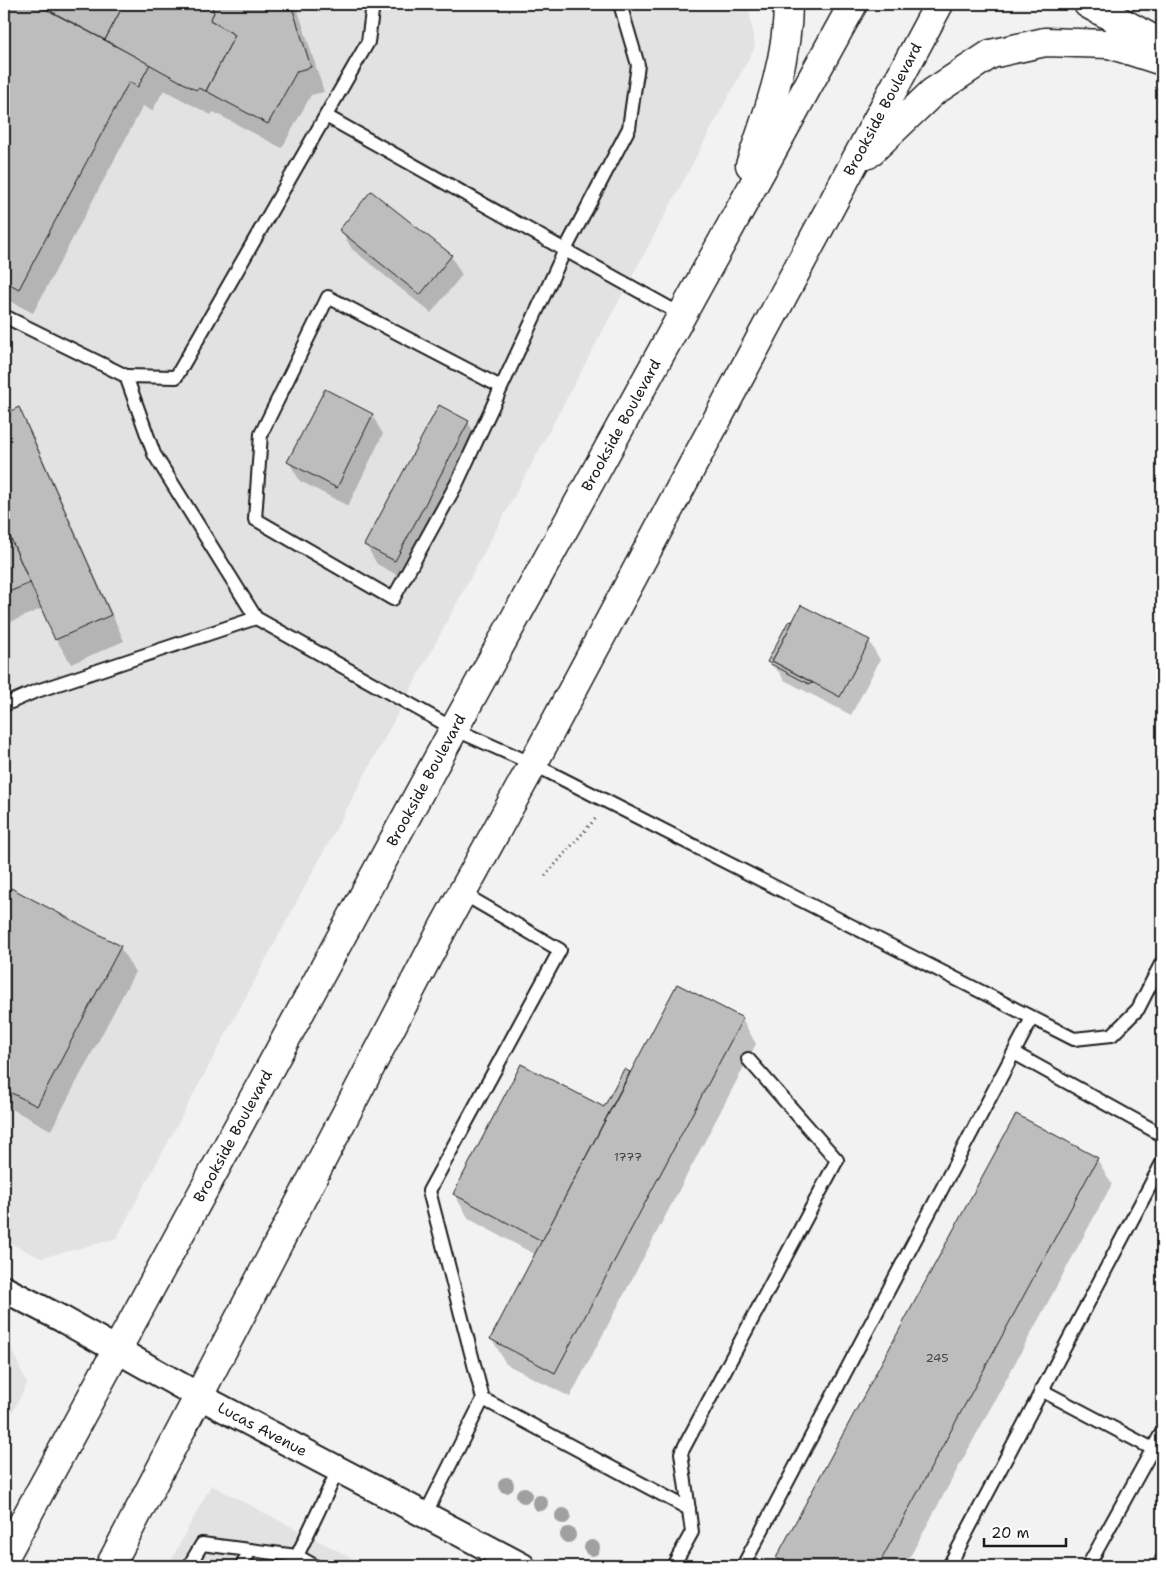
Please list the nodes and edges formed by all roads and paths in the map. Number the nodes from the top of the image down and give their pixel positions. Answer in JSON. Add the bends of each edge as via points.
{"nodes":[{"id":1,"x":373,"y":4,"type":"edge"},
{"id":2,"x":620,"y":4,"type":"edge"},
{"id":3,"x":788,"y":4,"type":"edge"},
{"id":4,"x":853,"y":4,"type":"edge"},
{"id":5,"x":939,"y":4,"type":"edge"},
{"id":6,"x":1088,"y":4,"type":"edge"},
{"id":7,"x":1162,"y":44,"type":"edge"},
{"id":8,"x":1162,"y":61,"type":"edge"},
{"id":9,"x":326,"y":116,"type":"junction"},
{"id":10,"x":850,"y":170,"type":"junction"},
{"id":11,"x":725,"y":237,"type":"junction"},
{"id":12,"x":565,"y":250,"type":"junction"},
{"id":13,"x":682,"y":315,"type":"junction"},
{"id":14,"x":4,"y":316,"type":"edge"},
{"id":15,"x":126,"y":376,"type":"junction"},
{"id":16,"x":501,"y":387,"type":"junction"},
{"id":17,"x":256,"y":618,"type":"junction"},
{"id":18,"x":4,"y":705,"type":"edge"},
{"id":19,"x":454,"y":729,"type":"junction"},
{"id":20,"x":533,"y":764,"type":"junction"},
{"id":21,"x":610,"y":803,"type":"junction"},
{"id":22,"x":545,"y":876,"type":"dead end"},
{"id":23,"x":462,"y":893,"type":"junction"},
{"id":24,"x":1162,"y":962,"type":"edge"},
{"id":25,"x":1032,"y":1018,"type":"junction"},
{"id":26,"x":1014,"y":1053,"type":"junction"},
{"id":27,"x":748,"y":1059,"type":"dead end"},
{"id":28,"x":1162,"y":1136,"type":"edge"},
{"id":29,"x":1162,"y":1163,"type":"edge"},
{"id":30,"x":4,"y":1289,"type":"edge"},
{"id":31,"x":116,"y":1350,"type":"junction"},
{"id":32,"x":1042,"y":1390,"type":"junction"},
{"id":33,"x":198,"y":1396,"type":"junction"},
{"id":34,"x":483,"y":1399,"type":"junction"},
{"id":35,"x":1162,"y":1432,"type":"edge"},
{"id":36,"x":1153,"y":1449,"type":"junction"},
{"id":37,"x":338,"y":1470,"type":"junction"},
{"id":38,"x":689,"y":1509,"type":"junction"},
{"id":39,"x":425,"y":1515,"type":"junction"},
{"id":40,"x":250,"y":1550,"type":"junction"},
{"id":41,"x":297,"y":1556,"type":"junction"},
{"id":42,"x":4,"y":1558,"type":"edge"},
{"id":43,"x":110,"y":1566,"type":"edge"},
{"id":44,"x":190,"y":1566,"type":"edge"},
{"id":45,"x":242,"y":1566,"type":"edge"},
{"id":46,"x":315,"y":1566,"type":"edge"},
{"id":47,"x":522,"y":1566,"type":"edge"},
{"id":48,"x":673,"y":1566,"type":"edge"},
{"id":49,"x":743,"y":1566,"type":"edge"},
{"id":50,"x":949,"y":1566,"type":"edge"},
{"id":51,"x":1088,"y":1566,"type":"edge"}],
"edges":[{"from":1,"to":9,"type":"lane","via":[[368,42]]},
{"from":2,"to":12,"type":"lane","via":[[638,65],[629,128]]},
{"from":3,"to":11,"type":"main road","via":[[780,71],[773,97]]},
{"from":4,"to":11,"type":"main road","name":"Brookside Boulevard"},
{"from":5,"to":10,"type":"main road","name":"Brookside Boulevard"},
{"from":6,"to":7,"type":"main road"},
{"from":8,"to":10,"type":"main road","via":[[1110,44],[1046,42],[991,54],[933,92]]},
{"from":9,"to":12,"type":"lane"},
{"from":9,"to":15,"type":"lane","via":[[176,376]]},
{"from":10,"to":20,"type":"main road","name":"Brookside Boulevard"},
{"from":11,"to":13,"type":"main road","name":"Brookside Boulevard"},
{"from":12,"to":13,"type":"lane"},
{"from":12,"to":16,"type":"lane"},
{"from":13,"to":19,"type":"main road","name":"Brookside Boulevard"},
{"from":14,"to":15,"type":"lane"},
{"from":15,"to":17,"type":"lane","via":[[154,454]]},
{"from":16,"to":16,"type":"lane","via":[[457,482],[393,599],[255,519],[261,434],[328,297]]},
{"from":17,"to":18,"type":"lane"},
{"from":17,"to":19,"type":"lane"},
{"from":19,"to":20,"type":"lane"},
{"from":19,"to":31,"type":"main road","name":"Brookside Boulevard"},
{"from":20,"to":21,"type":"lane"},
{"from":20,"to":23,"type":"main road","name":"Brookside Boulevard"},
{"from":21,"to":22,"type":"path"},
{"from":21,"to":25,"type":"lane"},
{"from":23,"to":33,"type":"main road","name":"Brookside Boulevard"},
{"from":23,"to":34,"type":"lane","via":[[560,950],[429,1190]]},
{"from":24,"to":25,"type":"lane","via":[[1138,1009],[1112,1035],[1074,1039]]},
{"from":25,"to":26,"type":"lane"},
{"from":26,"to":28,"type":"lane"},
{"from":26,"to":49,"type":"lane"},
{"from":27,"to":38,"type":"lane","via":[[837,1160],[681,1454]]},
{"from":29,"to":32,"type":"lane"},
{"from":30,"to":31,"type":"street","name":"Lucas Avenue"},
{"from":31,"to":33,"type":"street","name":"Lucas Avenue"},
{"from":31,"to":42,"type":"main road","name":"Brookside Boulevard"},
{"from":32,"to":36,"type":"lane"},
{"from":32,"to":50,"type":"lane"},
{"from":33,"to":37,"type":"street","name":"Lucas Avenue"},
{"from":33,"to":43,"type":"main road","name":"Brookside Boulevard"},
{"from":34,"to":38,"type":"lane"},
{"from":34,"to":39,"type":"lane"},
{"from":35,"to":36,"type":"lane"},
{"from":36,"to":51,"type":"lane"},
{"from":37,"to":39,"type":"street","name":"Lucas Avenue"},
{"from":37,"to":41,"type":"lane"},
{"from":38,"to":48,"type":"lane","via":[[692,1532]]},
{"from":39,"to":47,"type":"street","name":"Lucas Avenue"},
{"from":40,"to":41,"type":"lane"},
{"from":40,"to":44,"type":"lane","via":[[202,1544]]},
{"from":40,"to":45,"type":"lane"},
{"from":41,"to":46,"type":"lane"}]}
